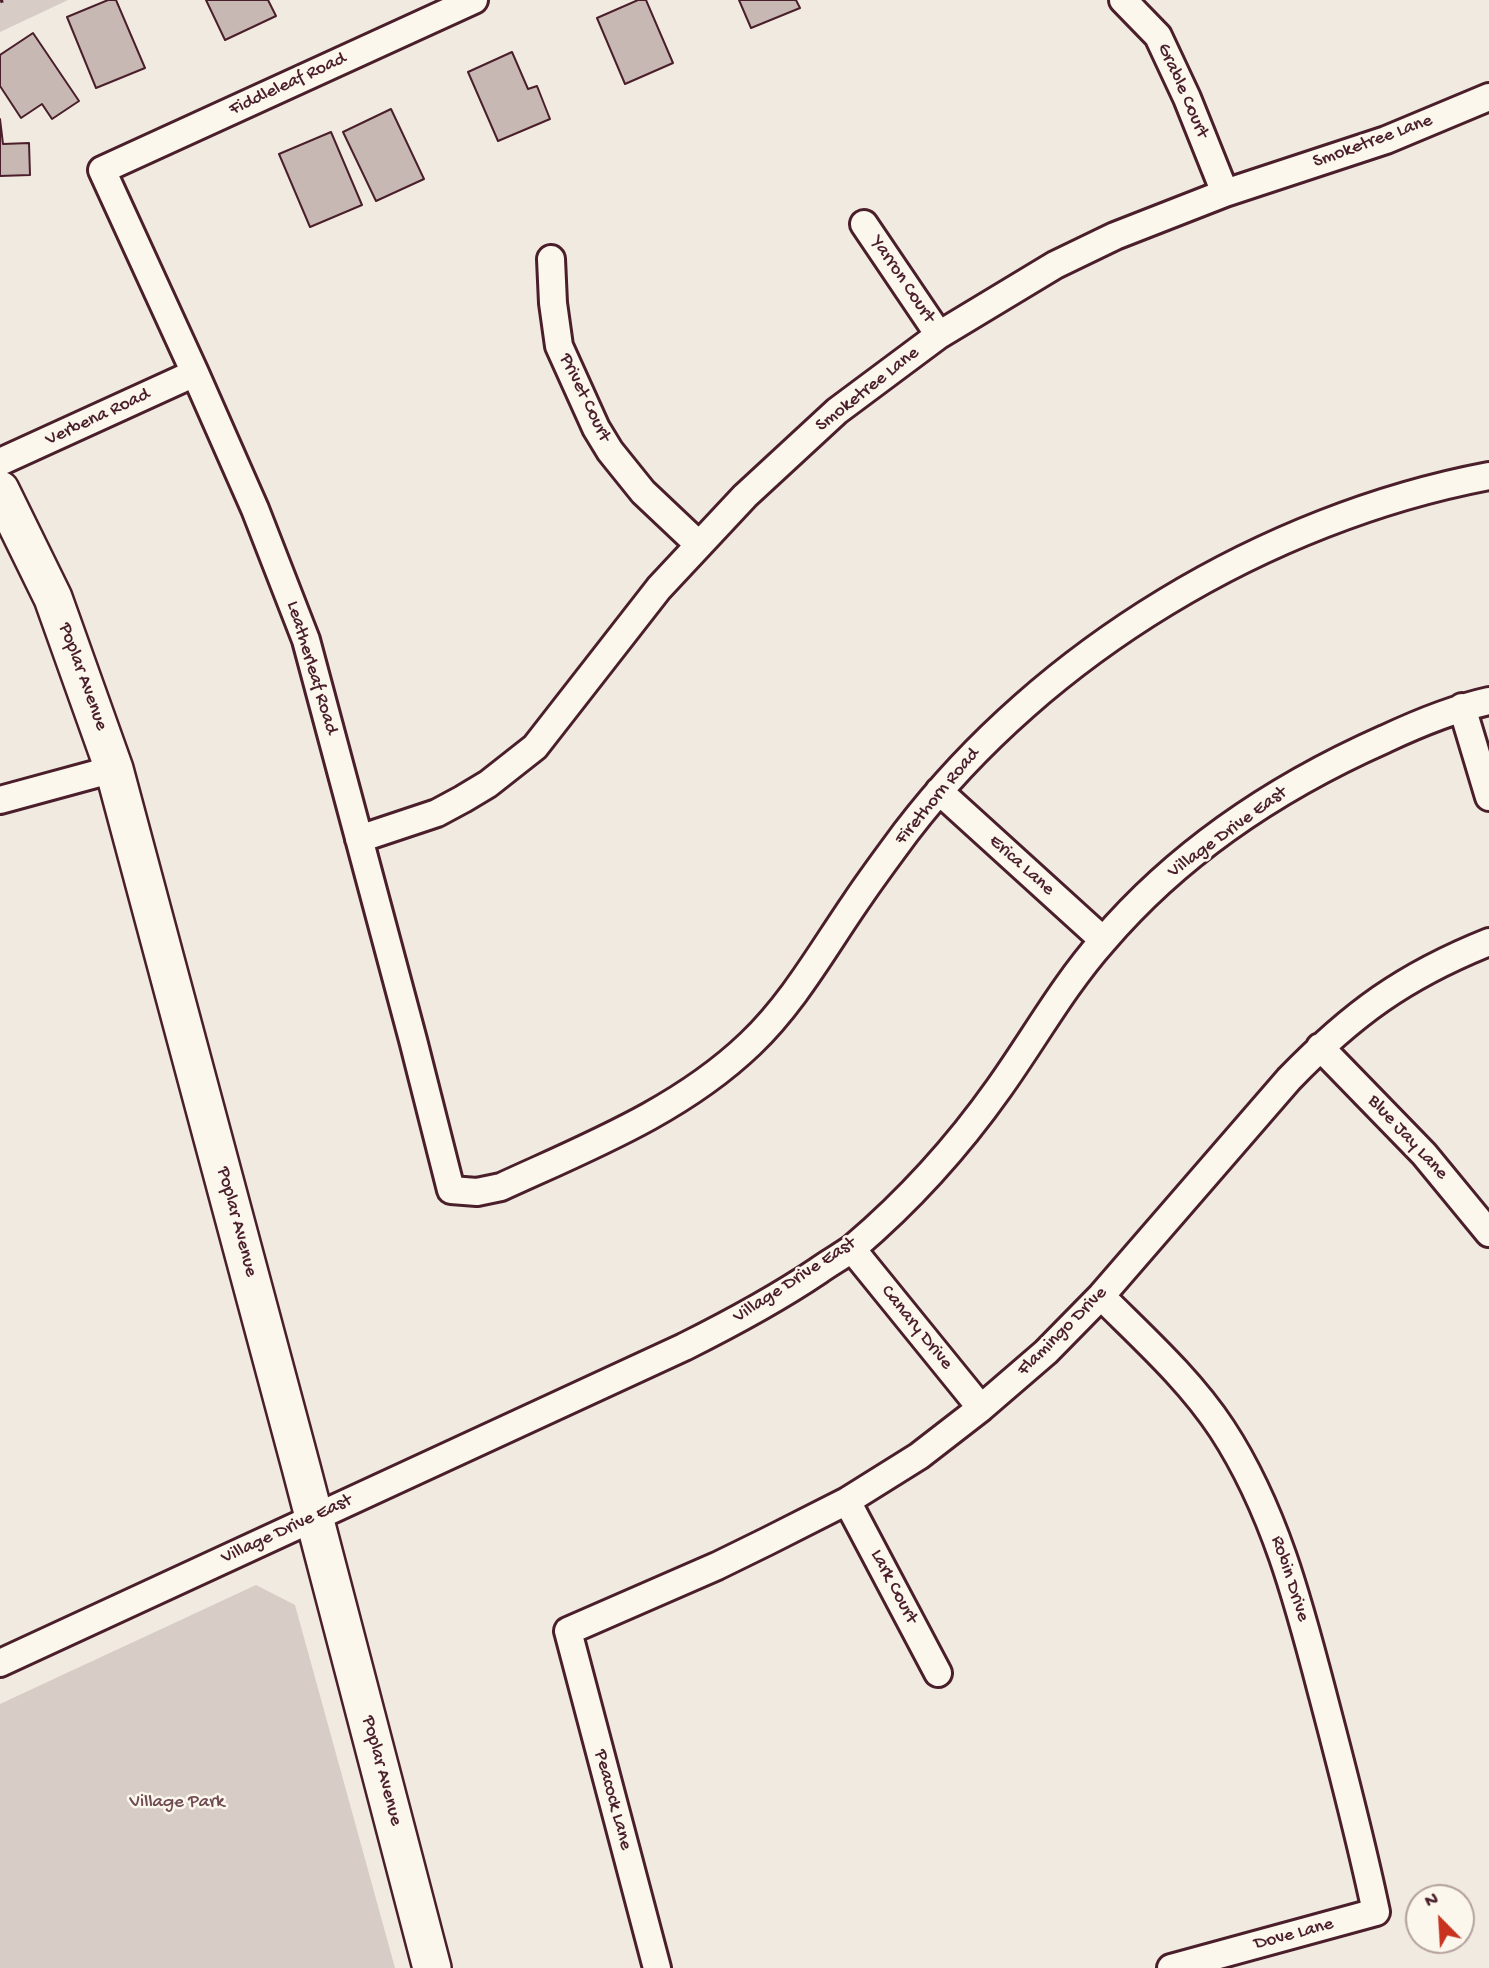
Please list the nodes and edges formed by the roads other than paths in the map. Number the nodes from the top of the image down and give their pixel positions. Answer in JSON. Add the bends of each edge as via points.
{"nodes":[{"id":1,"x":474,"y":0,"type":"edge"},
{"id":2,"x":1123,"y":0,"type":"edge"},
{"id":3,"x":1489,"y":97,"type":"edge"},
{"id":4,"x":102,"y":170,"type":"joint"},
{"id":5,"x":1224,"y":193,"type":"junction"},
{"id":6,"x":864,"y":224,"type":"dead end"},
{"id":7,"x":551,"y":259,"type":"dead end"},
{"id":8,"x":939,"y":335,"type":"junction"},
{"id":9,"x":195,"y":373,"type":"junction"},
{"id":10,"x":0,"y":463,"type":"edge"},
{"id":11,"x":1489,"y":476,"type":"edge"},
{"id":12,"x":0,"y":490,"type":"edge"},
{"id":13,"x":698,"y":544,"type":"junction"},
{"id":14,"x":1489,"y":701,"type":"edge"},
{"id":15,"x":1462,"y":707,"type":"junction"},
{"id":16,"x":114,"y":769,"type":"junction"},
{"id":17,"x":939,"y":791,"type":"junction"},
{"id":18,"x":1489,"y":797,"type":"edge"},
{"id":19,"x":0,"y":800,"type":"edge"},
{"id":20,"x":359,"y":839,"type":"junction"},
{"id":21,"x":1103,"y":940,"type":"junction"},
{"id":22,"x":1489,"y":942,"type":"edge"},
{"id":23,"x":1320,"y":1047,"type":"junction"},
{"id":24,"x":451,"y":1190,"type":"joint"},
{"id":25,"x":1489,"y":1233,"type":"edge"},
{"id":26,"x":852,"y":1249,"type":"junction"},
{"id":27,"x":1101,"y":1296,"type":"junction"},
{"id":28,"x":981,"y":1408,"type":"junction"},
{"id":29,"x":847,"y":1501,"type":"junction"},
{"id":30,"x":315,"y":1518,"type":"junction"},
{"id":31,"x":568,"y":1631,"type":"joint"},
{"id":32,"x":0,"y":1663,"type":"edge"},
{"id":33,"x":938,"y":1673,"type":"dead end"},
{"id":34,"x":1376,"y":1912,"type":"joint"},
{"id":35,"x":432,"y":1968,"type":"edge"},
{"id":36,"x":656,"y":1968,"type":"edge"},
{"id":37,"x":1171,"y":1968,"type":"edge"}],
"edges":[{"from":1,"to":4,"type":"street","name":"Fiddleleaf Road"},
{"from":2,"to":5,"type":"street","name":"Grable Court","via":[[1158,36]]},
{"from":3,"to":5,"type":"street","name":"Smoketree Lane","via":[[1387,140]]},
{"from":4,"to":9,"type":"street","name":"Leatherleaf Road"},
{"from":5,"to":8,"type":"street","name":"Smoketree Lane","via":[[1055,265]]},
{"from":6,"to":8,"type":"street","name":"Yarron Court"},
{"from":7,"to":13,"type":"street","name":"Privet Court","via":[[559,346],[596,428],[643,492]]},
{"from":8,"to":13,"type":"street","name":"Smoketree Lane","via":[[837,411]]},
{"from":9,"to":10,"type":"street","name":"Verbena Road"},
{"from":9,"to":20,"type":"street","name":"Leatherleaf Road","via":[[306,640]]},
{"from":11,"to":17,"type":"street","name":"Firethorn Road","via":[[1408,494],[1352,514],[1228,567],[1193,587],[1050,683]]},
{"from":12,"to":16,"type":"street","name":"Poplar Avenue","via":[[53,598]]},
{"from":13,"to":20,"type":"street","name":"Smoketree Lane","via":[[536,747],[488,784],[437,813]]},
{"from":14,"to":15,"type":"street","name":"Village Drive East"},
{"from":15,"to":18,"type":"street"},
{"from":15,"to":21,"type":"street","name":"Village Drive East","via":[[1340,759],[1272,798],[1178,865]]},
{"from":16,"to":19,"type":"street"},
{"from":16,"to":30,"type":"street","name":"Poplar Avenue"},
{"from":17,"to":21,"type":"street","name":"Erica Lane"},
{"from":17,"to":24,"type":"street","name":"Firethorn Road","via":[[782,1009],[719,1071],[651,1116],[501,1187],[477,1192]]},
{"from":20,"to":24,"type":"street","name":"Leatherleaf Road"},
{"from":21,"to":26,"type":"street","name":"Village Drive East","via":[[963,1135]]},
{"from":22,"to":23,"type":"street","name":"Flamingo Drive","via":[[1399,985]]},
{"from":23,"to":25,"type":"street","name":"Blue Jay Lane","via":[[1424,1154]]},
{"from":23,"to":27,"type":"street","name":"Flamingo Drive"},
{"from":26,"to":28,"type":"street","name":"Canary Drive"},
{"from":26,"to":30,"type":"street","name":"Village Drive East","via":[[719,1329]]},
{"from":27,"to":28,"type":"street","name":"Flamingo Drive"},
{"from":27,"to":34,"type":"street","name":"Robin Drive","via":[[1160,1354],[1222,1429],[1261,1503],[1299,1604]]},
{"from":28,"to":29,"type":"street","name":"Flamingo Drive","via":[[919,1456]]},
{"from":29,"to":31,"type":"street","name":"Flamingo Drive","via":[[717,1566]]},
{"from":29,"to":33,"type":"street","name":"Lark Court"},
{"from":30,"to":32,"type":"street","name":"Village Drive East"},
{"from":30,"to":35,"type":"street","name":"Poplar Avenue"},
{"from":31,"to":36,"type":"street","name":"Peacock Lane"},
{"from":34,"to":37,"type":"street","name":"Dove Lane"}]}
